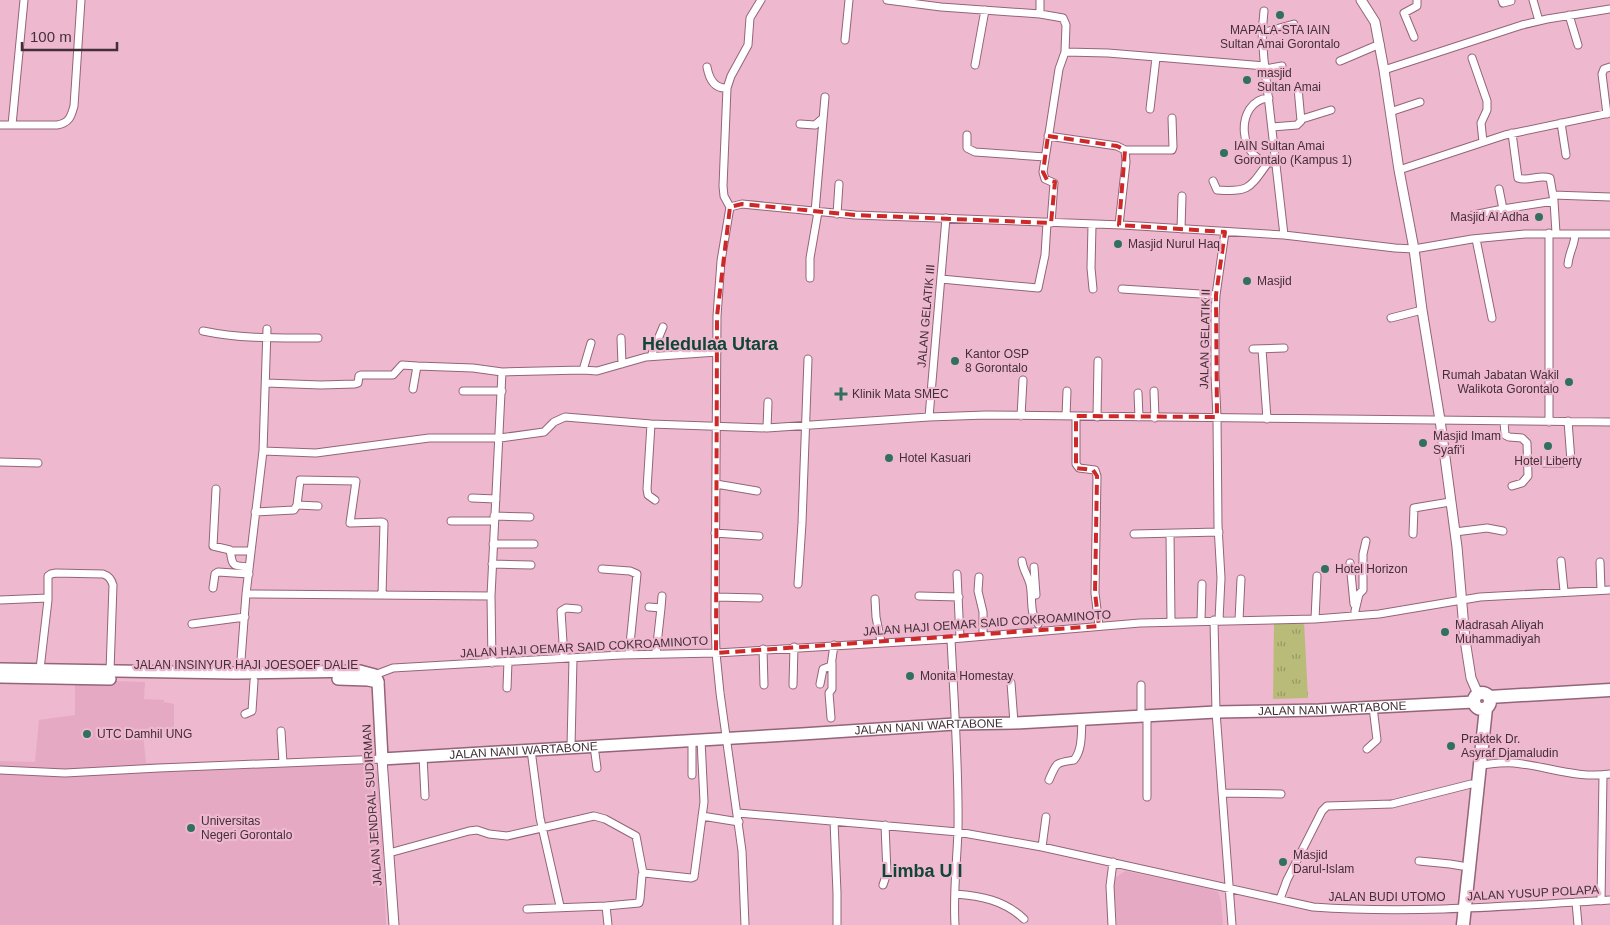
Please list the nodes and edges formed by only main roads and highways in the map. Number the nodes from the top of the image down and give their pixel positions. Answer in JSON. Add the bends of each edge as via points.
{"nodes":[{"id":1,"x":0,"y":668,"type":"edge"},
{"id":2,"x":236,"y":676,"type":"junction"},
{"id":3,"x":0,"y":677,"type":"edge"},
{"id":4,"x":374,"y":679,"type":"junction"},
{"id":5,"x":1610,"y":690,"type":"edge"},
{"id":6,"x":1610,"y":696,"type":"edge"},
{"id":7,"x":1483,"y":702,"type":"junction"},
{"id":8,"x":382,"y":759,"type":"joint"},
{"id":9,"x":1471,"y":821,"type":"junction"},
{"id":10,"x":1461,"y":908,"type":"junction"},
{"id":11,"x":1456,"y":925,"type":"edge"},
{"id":12,"x":1463,"y":925,"type":"edge"}],
"edges":[{"from":1,"to":2,"type":"main road","name":"JALAN INSINYUR HAJI JOESOEF DALIE"},
{"from":2,"to":3,"type":"main road","name":"JALAN INSINYUR HAJI JOESOEF DALIE"},
{"from":2,"to":4,"type":"main road","name":"JALAN INSINYUR HAJI JOESOEF DALIE","via":[[254,681]]},
{"from":2,"to":4,"type":"main road","name":"JALAN INSINYUR HAJI JOESOEF DALIE","via":[[349,671],[368,672]]},
{"from":4,"to":8,"type":"main road","name":"JALAN JENDRAL SUDIRMAN"},
{"from":5,"to":7,"type":"highway","name":"JALAN NANI WARTABONE"},
{"from":6,"to":7,"type":"highway","name":"JALAN NANI WARTABONE"},
{"from":7,"to":8,"type":"main road","name":"JALAN NANI WARTABONE","via":[[955,724]]},
{"from":7,"to":9,"type":"highway","via":[[1472,784]]},
{"from":7,"to":9,"type":"highway","via":[[1480,764]]},
{"from":9,"to":10,"type":"highway"},
{"from":9,"to":10,"type":"highway","via":[[1462,866]]},
{"from":10,"to":11,"type":"highway"},
{"from":10,"to":12,"type":"highway"}]}
